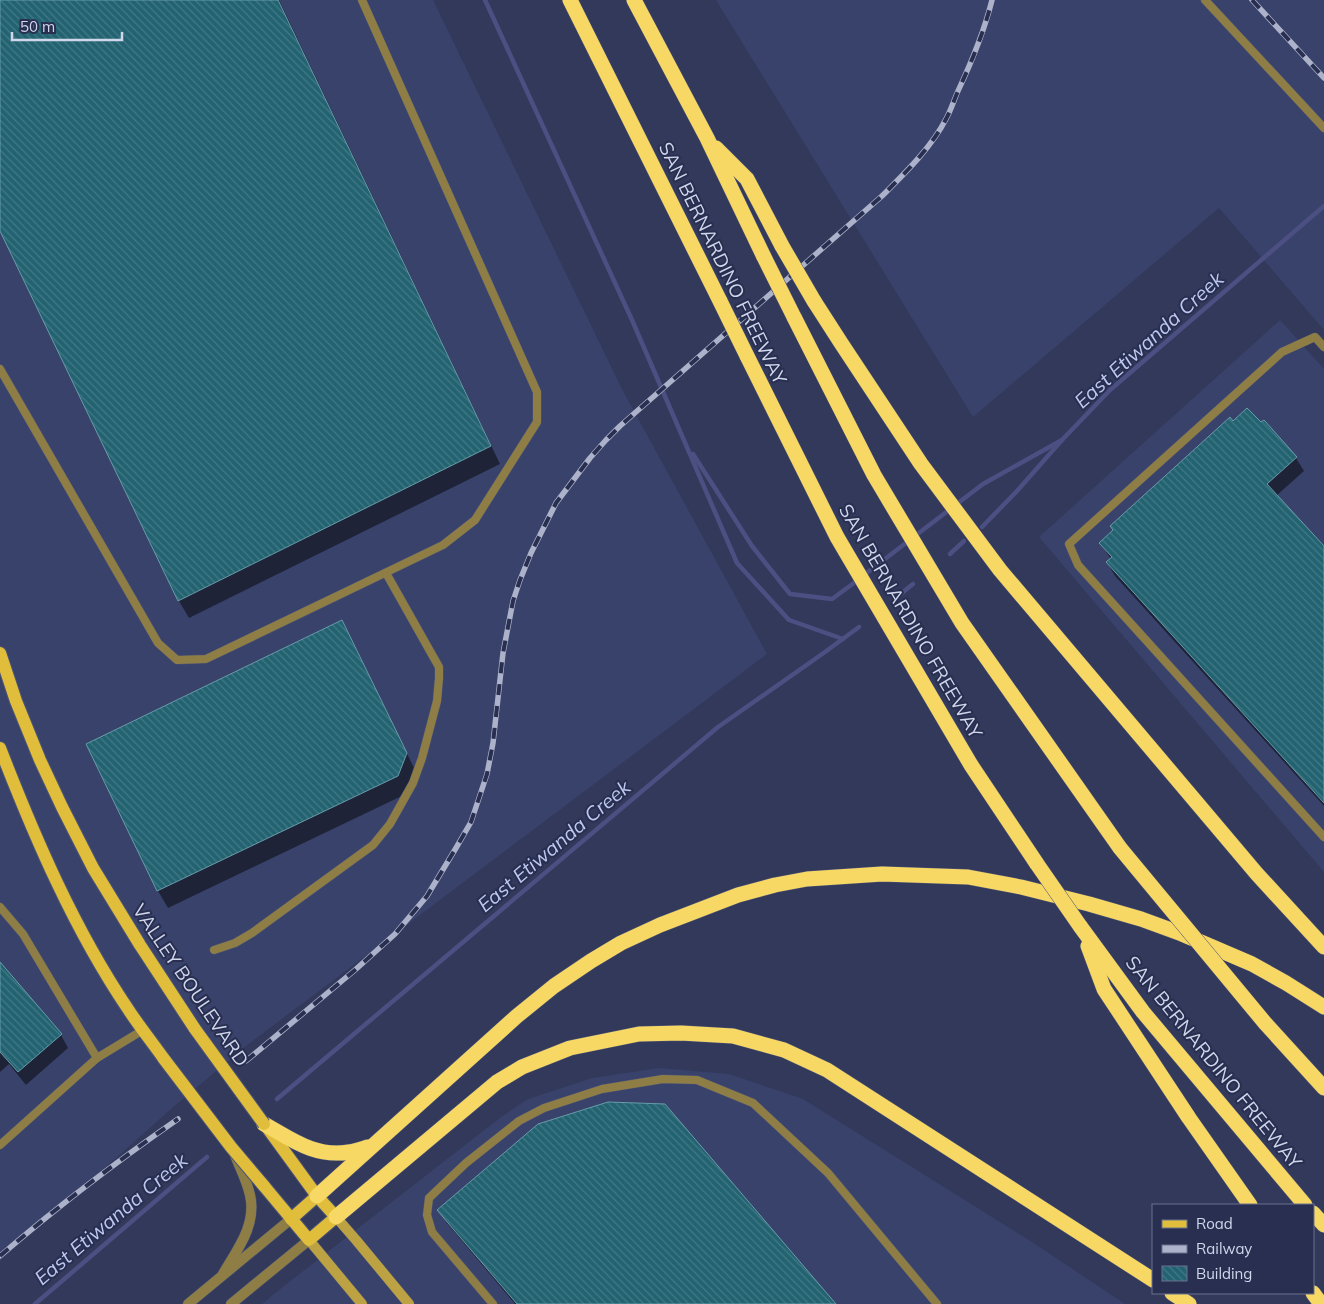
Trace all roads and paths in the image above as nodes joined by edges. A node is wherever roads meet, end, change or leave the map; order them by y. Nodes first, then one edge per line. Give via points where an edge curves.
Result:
1 (362, 0) edge
2 (570, 0) edge
3 (634, 0) edge
4 (1205, 0) edge
5 (1324, 128) edge
6 (706, 138) junction
7 (1324, 347) edge
8 (0, 369) edge
9 (386, 573) junction
10 (0, 653) edge
11 (0, 748) edge
12 (1324, 837) edge
13 (0, 907) edge
14 (1080, 926) junction
15 (1324, 947) edge
16 (214, 950) dead end
17 (1324, 1007) edge
18 (143, 1030) junction
19 (97, 1058) junction
20 (1324, 1088) edge
21 (264, 1124) junction
22 (0, 1145) edge
23 (372, 1146) junction
24 (231, 1147) junction
25 (317, 1196) junction
26 (1249, 1204) edge
27 (1305, 1204) edge
28 (1314, 1214) edge
29 (336, 1217) junction
30 (291, 1219) junction
31 (1324, 1225) edge
32 (309, 1240) junction
33 (223, 1274) junction
34 (1152, 1279) edge
35 (1174, 1294) edge
36 (188, 1304) edge
37 (231, 1304) edge
38 (362, 1304) edge
39 (409, 1304) edge
40 (493, 1304) edge
41 (937, 1304) edge
42 (1189, 1304) edge

1 - 9 lane via 537,392 537,422 475,520 443,545
2 - 14 highway, SAN BERNARDINO FREEWAY, bridge via 837,537 971,765
3 - 6 highway, SAN BERNARDINO FREEWAY
4 - 5 lane
6 - 15 highway, bridge via 746,179 841,343 921,464 1000,570 1257,874
6 - 20 highway, SAN BERNARDINO FREEWAY, bridge via 874,475 962,623 1120,848 1265,1023
7 - 12 lane via 1315,337 1282,352 1069,544 1078,565
8 - 9 lane via 158,643 177,660 206,659
9 - 16 lane via 439,667 437,701 413,782 390,824 373,845 252,933
10 - 21 main road, VALLEY BOULEVARD, bridge via 40,760 93,868 195,1030
11 - 18 main road via 55,878 103,968
13 - 19 lane via 23,934
14 - 26 highway via 1104,989
14 - 27 highway, SAN BERNARDINO FREEWAY via 1143,1012
17 - 23 highway via 1252,964 1141,919 1079,901 968,878 882,874 807,879 738,895 708,906 636,935 591,961 532,1003
18 - 19 lane
18 - 24 main road, bridge
19 - 22 lane
21 - 23 highway via 308,1149 322,1153 348,1152
21 - 25 main road, VALLEY BOULEVARD
23 - 25 highway
24 - 30 main road, bridge
24 - 33 street, bridge via 248,1186 252,1213 248,1231
25 - 29 main road, VALLEY BOULEVARD
25 - 30 main road
28 - 31 highway
29 - 32 main road
29 - 34 highway via 497,1082 522,1067 570,1048 639,1034 733,1036 784,1050 828,1070
29 - 39 main road, VALLEY BOULEVARD
30 - 32 main road
30 - 33 street
32 - 37 street
32 - 38 main road
33 - 36 street
35 - 42 highway
40 - 41 lane via 432,1232 427,1215 429,1198 466,1163 519,1121 544,1108 602,1089 664,1079 697,1080 753,1103 828,1173

